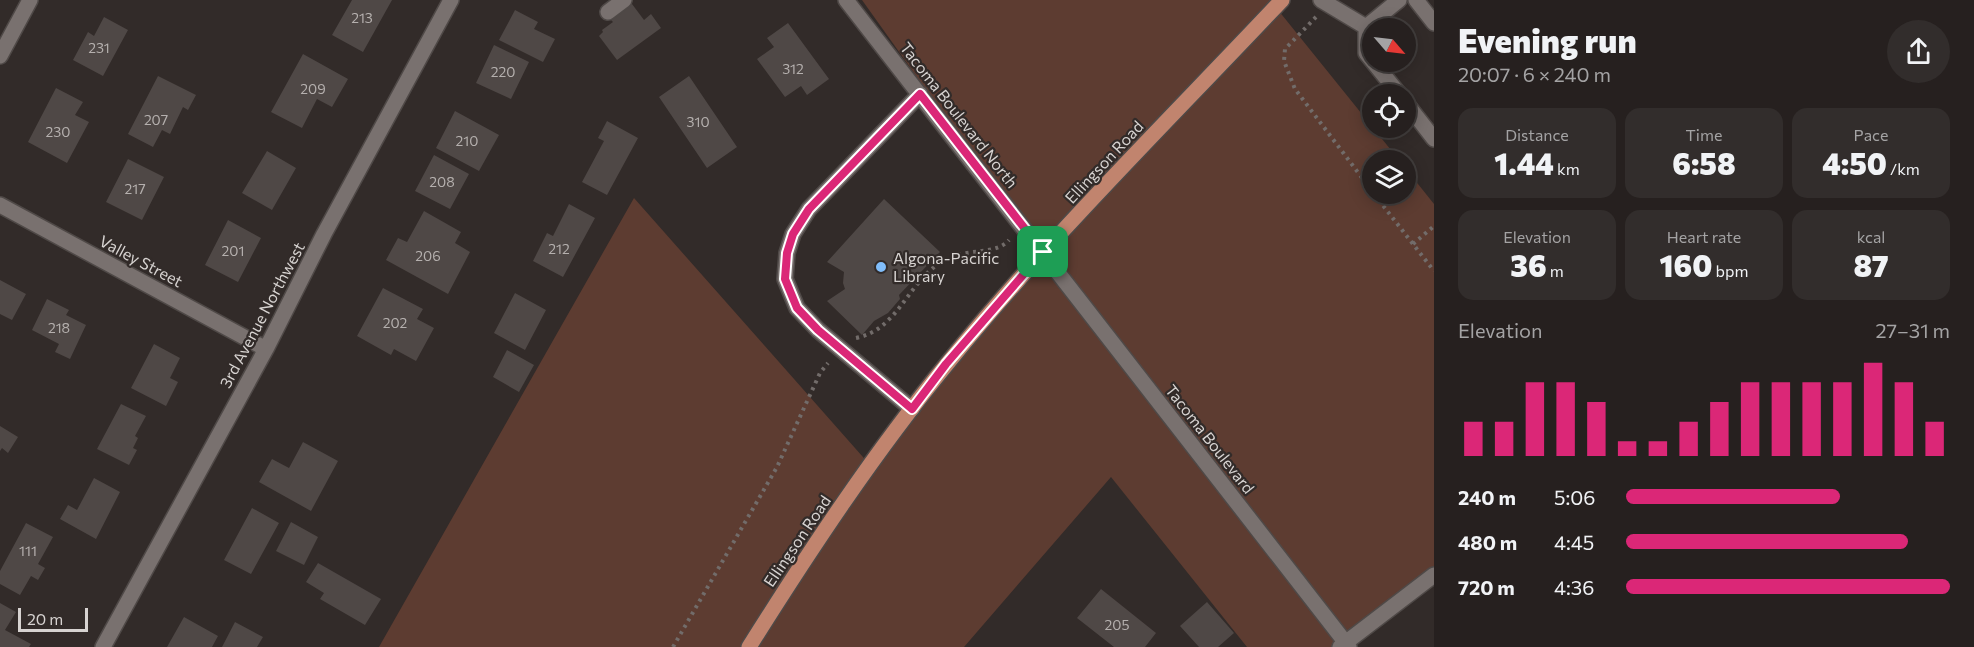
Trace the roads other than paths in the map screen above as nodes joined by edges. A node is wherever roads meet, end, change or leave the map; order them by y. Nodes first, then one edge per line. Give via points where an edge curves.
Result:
1 (30, 0) edge
2 (451, 0) edge
3 (624, 0) edge
4 (846, 0) edge
5 (1282, 0) edge
6 (1399, 0) edge
7 (1416, 0) edge
8 (1324, 3) edge
9 (608, 12) dead end
10 (1377, 18) edge
11 (1434, 23) edge
12 (1362, 25) edge
13 (0, 56) edge
14 (1381, 72) edge
15 (1391, 84) edge
16 (920, 94) junction
17 (1416, 116) edge
18 (1434, 139) edge
19 (0, 205) edge
20 (1043, 252) junction
21 (266, 349) junction
22 (912, 409) junction
23 (1434, 575) edge
24 (1345, 646) edge
25 (103, 647) edge
26 (749, 647) edge

1 - 13 street
2 - 21 street, 3rd Avenue Northwest
3 - 9 street
4 - 16 street, Tacoma Boulevard North
5 - 20 main road, Ellingson Road
6 - 10 street
7 - 11 street
8 - 12 street
14 - 15 street
16 - 20 street, Tacoma Boulevard North
16 - 22 street via 809,209 793,234 785,279 797,308
17 - 18 street
19 - 21 street, Valley Street
20 - 22 main road, Ellingson Road
20 - 24 street, Tacoma Boulevard
21 - 25 street, 3rd Avenue Northwest
22 - 26 main road, Ellingson Road via 796,573
23 - 24 street

